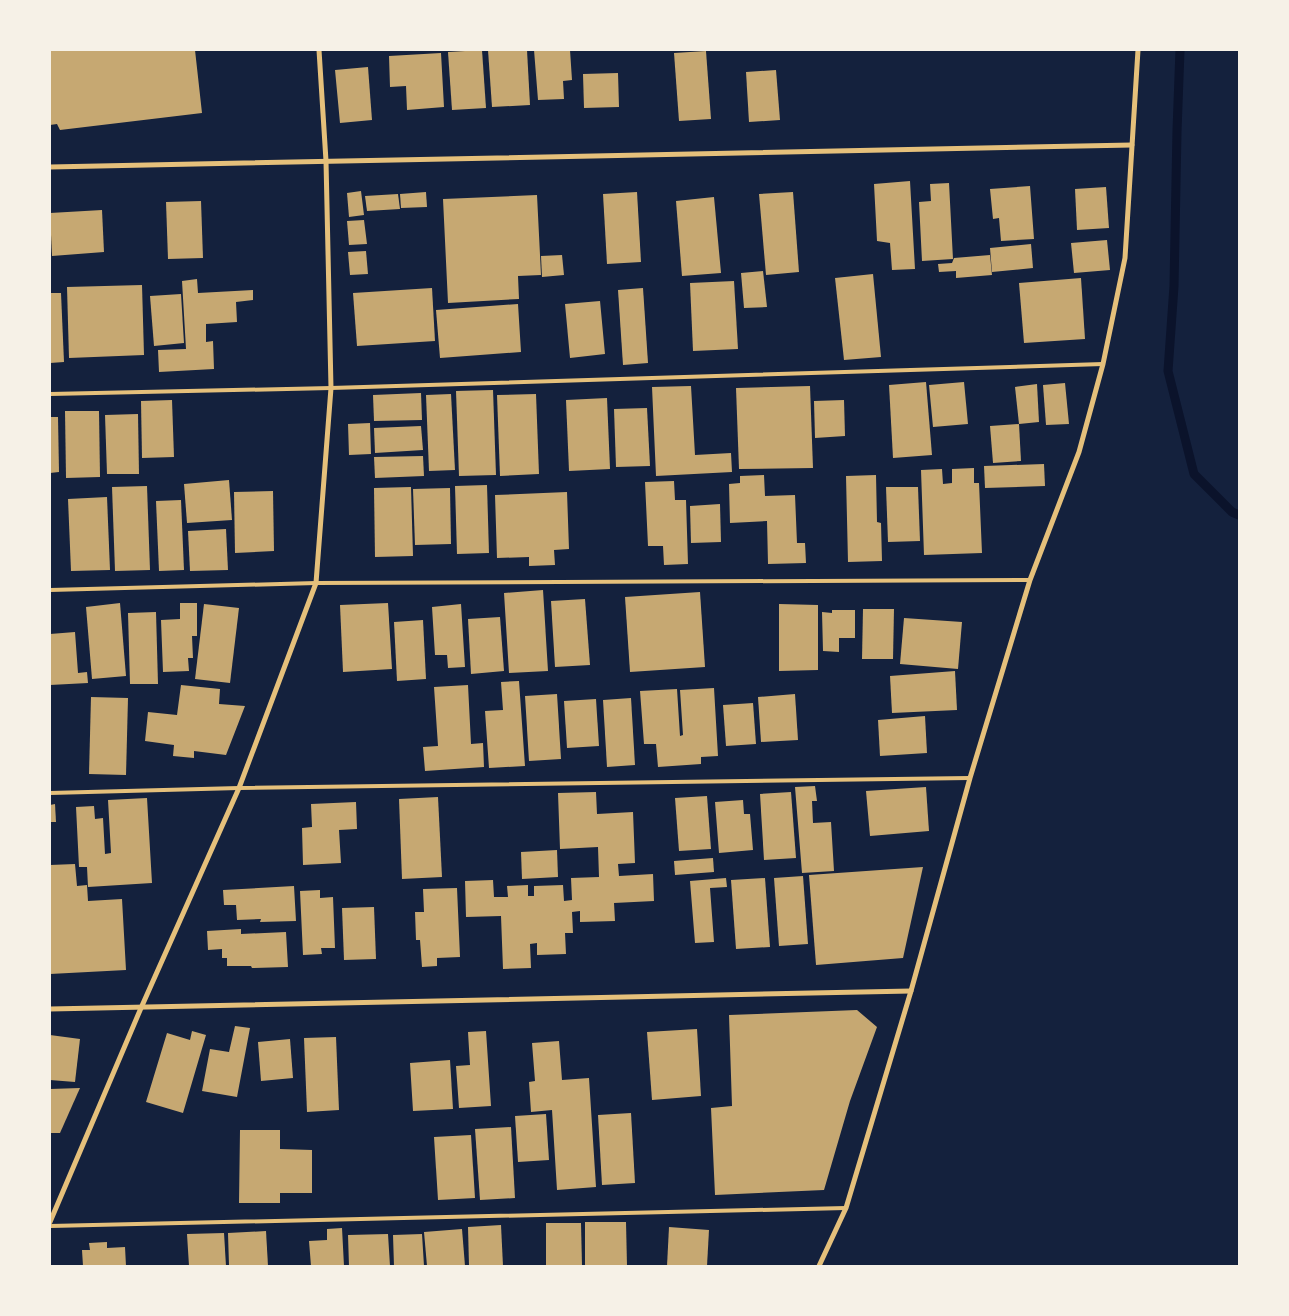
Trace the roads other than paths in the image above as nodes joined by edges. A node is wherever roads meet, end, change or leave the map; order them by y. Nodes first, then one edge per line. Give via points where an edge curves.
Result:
1 (319, 50) edge
2 (1138, 50) edge
3 (1132, 145) junction
4 (326, 161) junction
5 (50, 167) edge
6 (1103, 364) junction
7 (331, 388) junction
8 (50, 394) edge
9 (1030, 580) junction
10 (316, 583) junction
11 (50, 590) edge
12 (970, 778) junction
13 (239, 788) junction
14 (50, 793) edge
15 (911, 991) junction
16 (141, 1008) junction
17 (50, 1009) edge
18 (846, 1208) junction
19 (50, 1222) edge
20 (50, 1226) edge
21 (819, 1266) edge

1 - 4 street
2 - 3 street
3 - 4 street
3 - 6 street via 1125,258
4 - 5 street
4 - 7 street
6 - 7 lane
6 - 9 street via 1079,452
7 - 8 lane
7 - 10 street
9 - 10 lane
9 - 12 street
10 - 11 lane
10 - 13 street
12 - 13 lane
12 - 15 street
13 - 14 lane
13 - 16 street
15 - 16 street
15 - 18 street
16 - 17 street
16 - 19 street
18 - 20 lane
18 - 21 street

